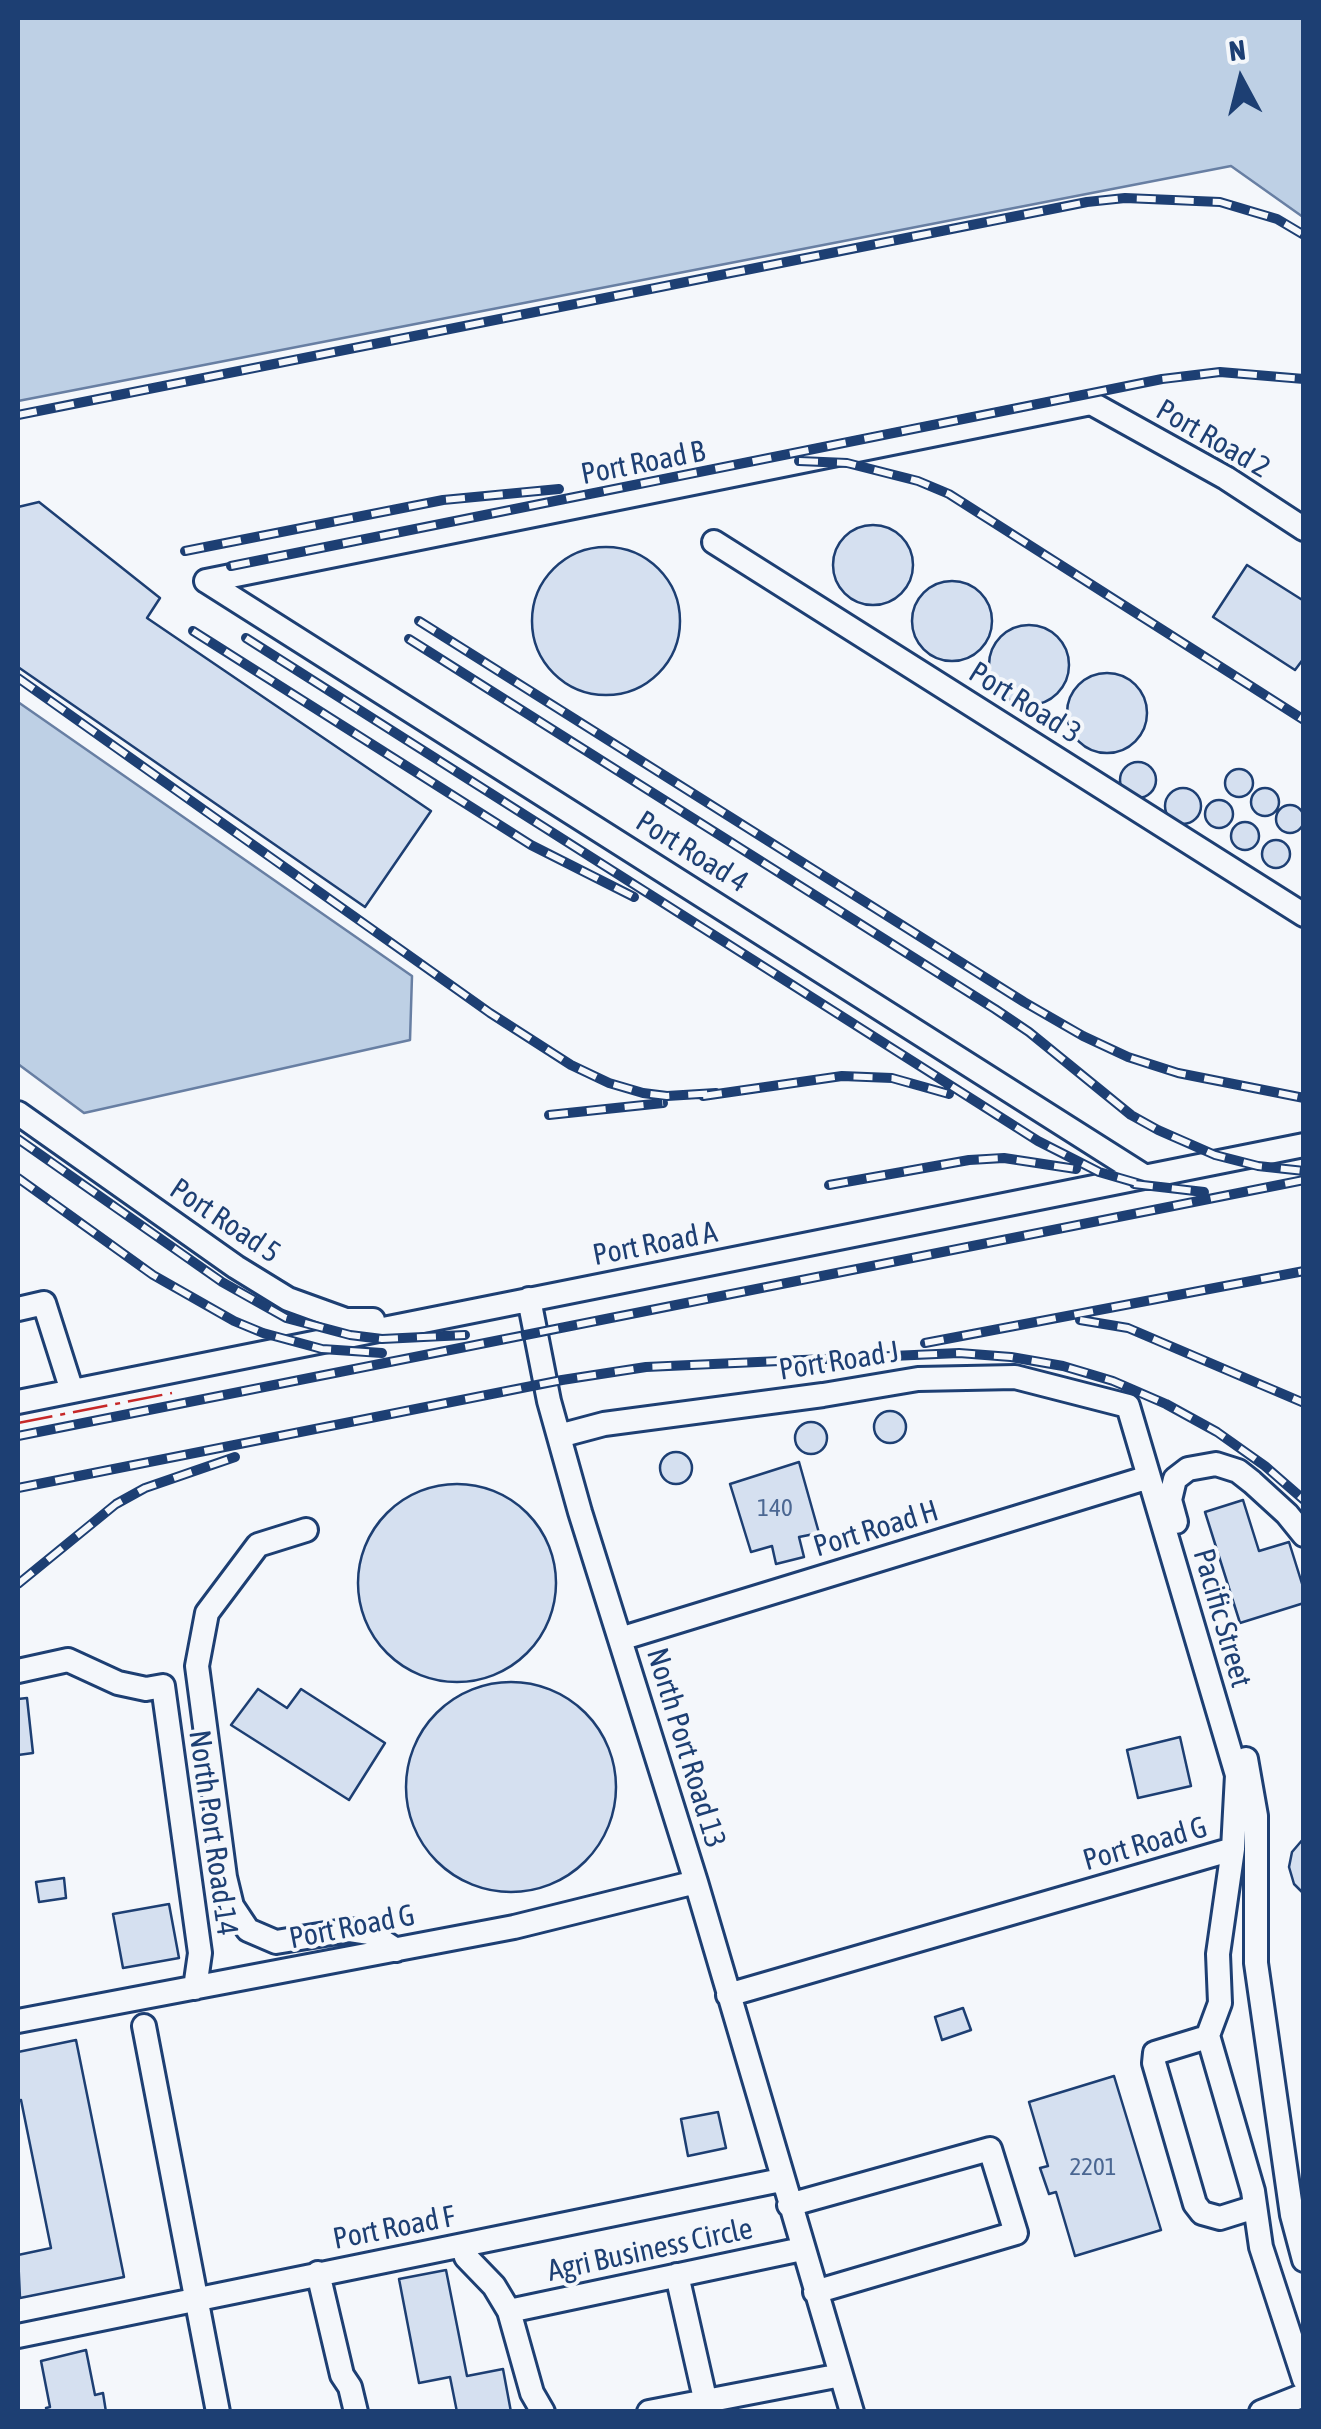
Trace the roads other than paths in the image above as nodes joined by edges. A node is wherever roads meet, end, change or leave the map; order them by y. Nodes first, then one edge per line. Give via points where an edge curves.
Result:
1 (1092, 402) joint
2 (1304, 529) edge
3 (714, 542) dead end
4 (206, 580) joint
5 (1304, 916) edge
6 (18, 1113) edge
7 (1304, 1145) edge
8 (1144, 1176) junction
9 (529, 1300) junction
10 (18, 1309) edge
11 (422, 1321) junction
12 (72, 1391) junction
13 (18, 1402) edge
14 (1128, 1406) joint
15 (559, 1436) junction
16 (1149, 1477) junction
17 (306, 1530) dead end
18 (1304, 1535) edge
19 (620, 1639) junction
20 (18, 1671) edge
21 (1233, 1850) junction
22 (696, 1882) junction
23 (396, 1950) junction
24 (196, 1988) junction
25 (728, 1995) junction
26 (18, 2021) edge
27 (144, 2026) dead end
28 (1207, 2038) junction
29 (781, 2180) junction
30 (789, 2205) junction
31 (1255, 2207) junction
32 (1298, 2215) edge
33 (462, 2246) junction
34 (802, 2248) junction
35 (1304, 2260) edge
36 (318, 2274) junction
37 (678, 2275) junction
38 (816, 2292) junction
39 (195, 2297) junction
40 (510, 2311) junction
41 (18, 2336) edge
42 (841, 2375) junction
43 (1304, 2380) edge
44 (1304, 2396) edge
45 (707, 2406) edge
46 (218, 2412) edge
47 (356, 2412) edge
48 (543, 2412) edge
49 (649, 2412) edge
50 (852, 2412) edge
51 (1261, 2412) edge

1 - 2 street, Port Road 2
1 - 4 street, Port Road B
3 - 5 street, Port Road 3
4 - 8 street, Port Road 4
6 - 11 street, Port Road 5 via 288,1298 346,1320
7 - 8 street, Port Road A
8 - 9 street, Port Road A
9 - 11 street, Port Road A
9 - 15 street, North Port Road 13
10 - 12 street via 44,1304
11 - 12 street, Port Road A
12 - 13 street, Port Road A
14 - 15 street, Port Road J via 1015,1377 918,1379
14 - 16 street, Pacific Street
15 - 19 street, North Port Road 13
16 - 19 street, Port Road H
16 - 21 street, Pacific Street via 1237,1776
17 - 23 street via 258,1546 206,1613 196,1666 225,1878 248,1930 276,1942 350,1930 370,1933
18 - 32 street via 1238,1471 1205,1464 1188,1469 1171,1487 1250,1772 1256,1963
19 - 22 street, North Port Road 13
20 - 24 street, North Port Road 14 via 68,1660 118,1683 163,1686 200,1953
21 - 25 street, Port Road G
21 - 28 street, Pacific Street via 1218,1954 1220,2004
22 - 23 street, Port Road G
22 - 25 street, North Port Road 13
23 - 24 street, Port Road G
24 - 26 street, Port Road G
25 - 29 street, North Port Road 13
27 - 39 street
28 - 31 street
28 - 31 street via 1155,2052 1154,2063 1194,2204 1220,2218
29 - 30 street, Agri Business Circle
29 - 33 street, Port Road F
30 - 34 street, Agri Business Circle
30 - 38 street via 990,2149 1006,2200 1016,2233
31 - 43 street via 1261,2247
32 - 35 street
33 - 36 street, Port Road F
33 - 40 street
34 - 37 street, Agri Business Circle
34 - 38 street, Agri Business Circle
36 - 39 street, Port Road F
36 - 47 street
37 - 40 street, Agri Business Circle
37 - 45 street
38 - 42 street, Agri Business Circle
39 - 41 street, Port Road F
39 - 46 street
40 - 48 street
42 - 45 street
42 - 50 street, Agri Business Circle
44 - 51 street
45 - 49 street

